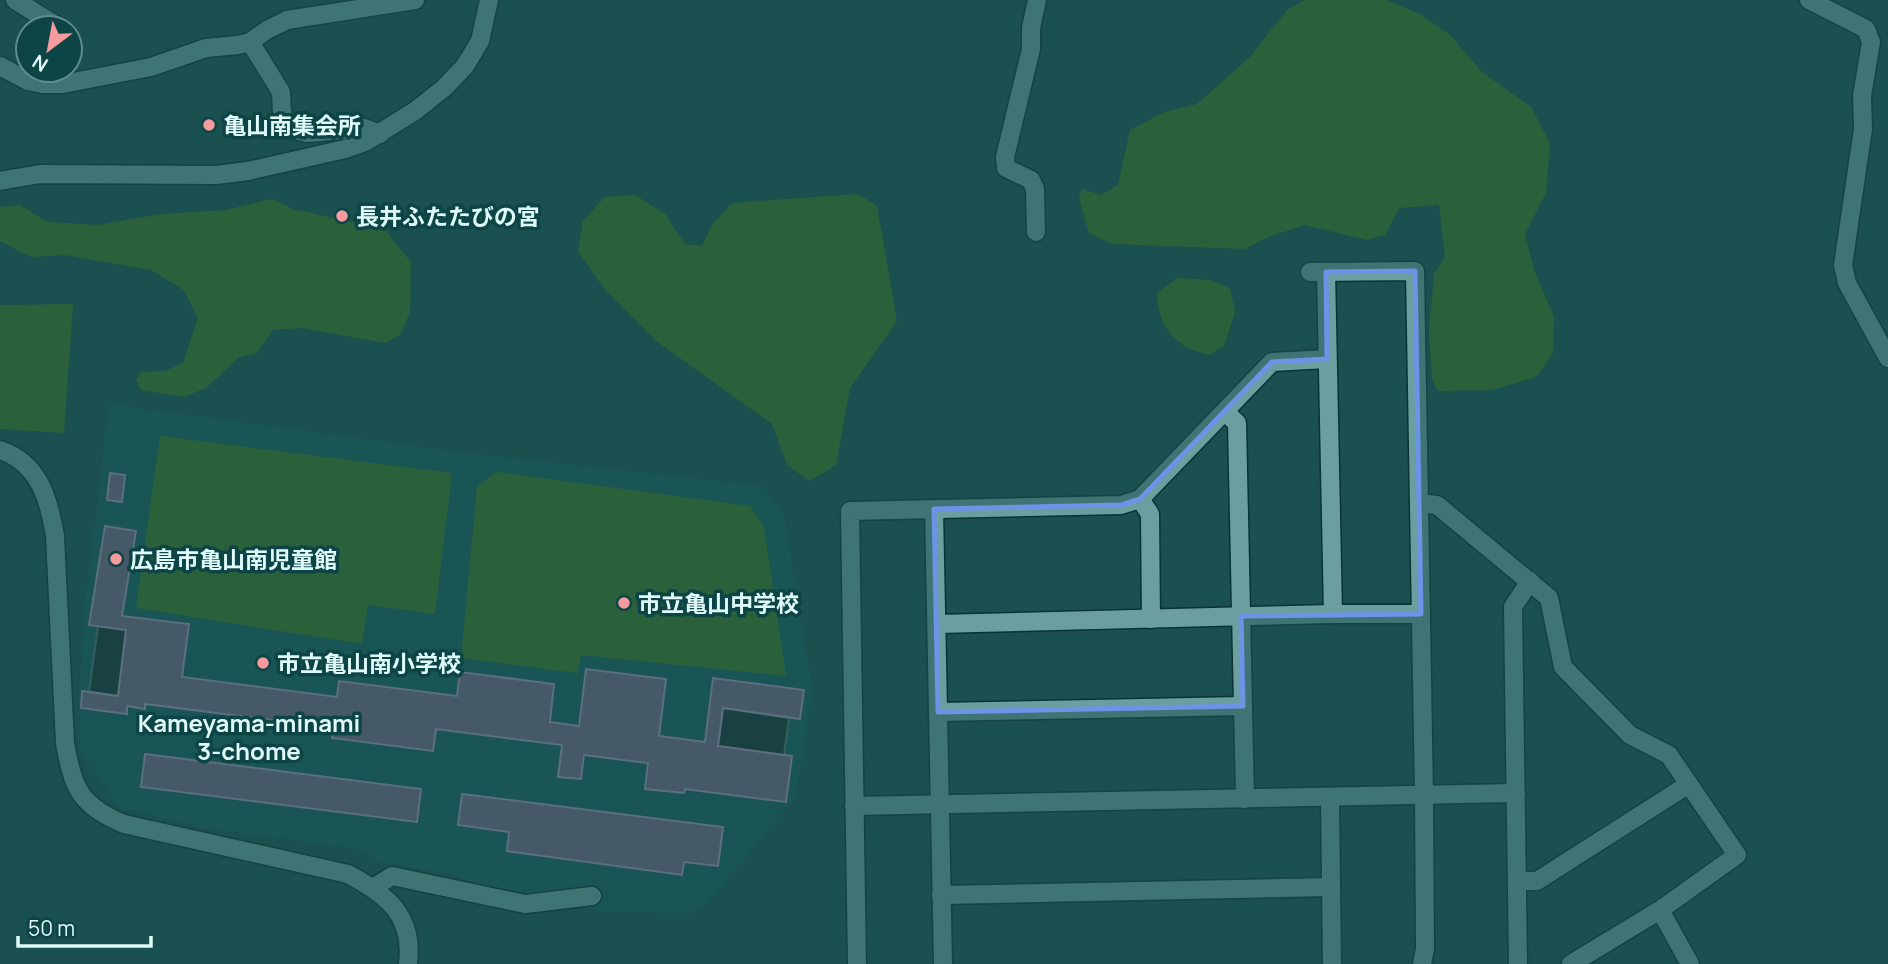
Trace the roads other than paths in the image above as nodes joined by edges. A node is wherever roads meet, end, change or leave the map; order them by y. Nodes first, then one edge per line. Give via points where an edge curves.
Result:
1 (15, 0) edge
2 (415, 0) edge
3 (489, 0) edge
4 (1037, 0) edge
5 (1809, 0) edge
6 (38, 14) edge
7 (250, 42) junction
8 (0, 66) edge
9 (380, 134) junction
10 (0, 181) edge
11 (1036, 232) dead end
12 (1886, 347) edge
13 (1327, 359) junction
14 (1225, 412) junction
15 (0, 450) edge
16 (1140, 499) junction
17 (1419, 503) junction
18 (934, 509) junction
19 (1530, 581) junction
20 (1333, 614) junction
21 (1421, 614) junction
22 (1241, 616) junction
23 (1151, 619) junction
24 (937, 624) junction
25 (1243, 706) junction
26 (938, 712) junction
27 (1689, 784) junction
28 (1516, 793) junction
29 (1424, 795) junction
30 (1330, 797) junction
31 (1245, 799) junction
32 (939, 804) junction
33 (854, 806) junction
34 (1517, 881) junction
35 (1331, 887) junction
36 (373, 888) junction
37 (941, 895) junction
38 (592, 896) dead end
39 (1660, 910) junction
40 (408, 964) edge
41 (857, 964) edge
42 (943, 964) edge
43 (1332, 964) edge
44 (1422, 964) edge
45 (1518, 964) edge
46 (1571, 964) edge
47 (1690, 964) edge

1 - 6 street
2 - 7 street via 287,20
3 - 9 street via 480,41 465,66 444,88
4 - 11 street via 1031,49 1005,157 1006,168 1031,180 1035,189
5 - 12 street via 1866,29 1871,42 1843,265 1847,283
7 - 8 street via 206,48 150,67 63,84 28,81
7 - 9 street via 281,92 285,123 294,130 364,128
9 - 10 street via 345,149 248,171 40,174
13 - 14 street via 1272,362
13 - 17 street via 1318,272 1415,271
13 - 20 street
14 - 16 street
14 - 22 street via 1237,423
15 - 36 street via 28,466 50,506 65,743 69,769 88,804 124,824 307,863 348,874
16 - 18 street via 1121,505
16 - 23 street via 1150,514
17 - 19 street via 1437,505
17 - 21 street
18 - 24 street
18 - 33 street via 850,511
19 - 27 street via 1549,598 1563,667 1630,735 1669,754
19 - 28 street via 1513,607
20 - 21 street
20 - 22 street
21 - 29 street
22 - 23 street
22 - 25 street
23 - 24 street
24 - 26 street
25 - 26 street
25 - 31 street
26 - 32 street
27 - 34 street via 1537,881
27 - 39 street via 1737,855
28 - 29 street
28 - 34 street
29 - 30 street
29 - 44 street
30 - 31 street
30 - 35 street
31 - 32 street
32 - 33 street
32 - 37 street
33 - 41 street
34 - 45 street
35 - 37 street
35 - 43 street
36 - 38 street via 392,876 525,904
36 - 40 street via 396,906 404,924
37 - 42 street
39 - 46 street
39 - 47 street

